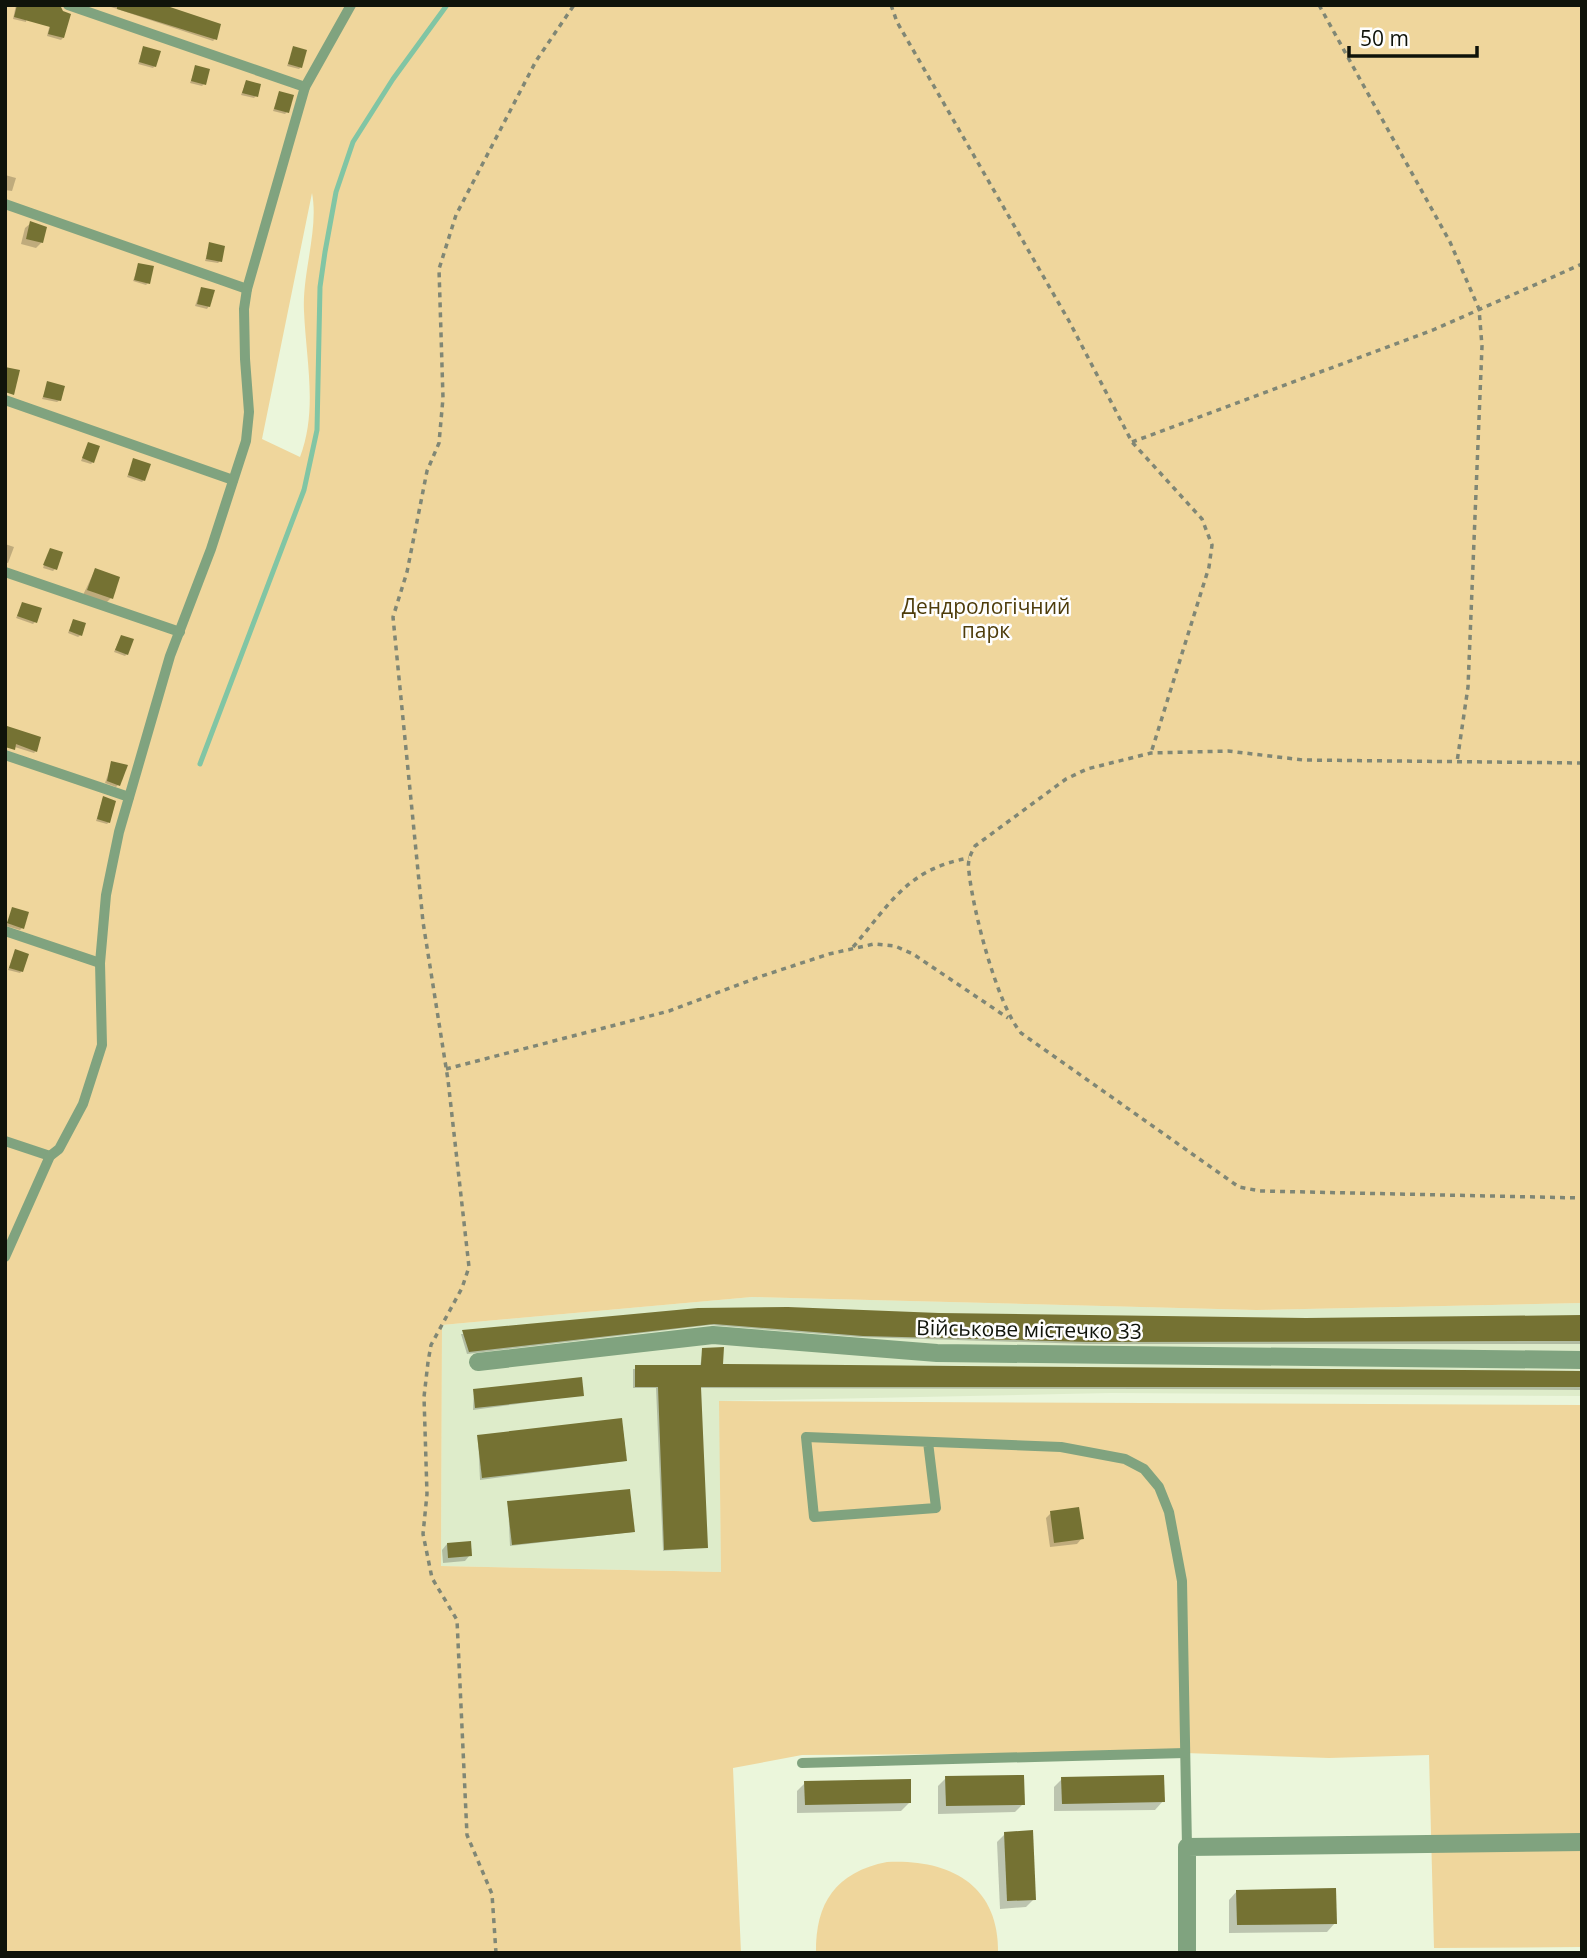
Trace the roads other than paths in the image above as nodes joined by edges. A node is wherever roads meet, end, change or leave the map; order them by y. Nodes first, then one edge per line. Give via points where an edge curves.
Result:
1 (68, 5) edge
2 (351, 5) edge
3 (305, 87) junction
4 (5, 204) edge
5 (247, 289) junction
6 (5, 400) edge
7 (233, 480) junction
8 (5, 572) edge
9 (180, 632) junction
10 (5, 755) edge
11 (129, 797) junction
12 (5, 931) edge
13 (100, 963) junction
14 (5, 1141) edge
15 (50, 1156) junction
16 (5, 1257) edge
17 (1582, 1360) edge
18 (478, 1362) dead end
19 (928, 1442) junction
20 (1185, 1753) junction
21 (802, 1763) dead end
22 (1582, 1842) edge
23 (1187, 1847) junction
24 (1187, 1953) edge

1 - 3 lane
2 - 3 lane
3 - 5 lane
4 - 5 lane
5 - 7 lane via 244,346 249,412 246,441
6 - 7 lane
7 - 9 lane
8 - 9 lane
9 - 11 lane
10 - 11 lane
11 - 13 lane via 106,895
12 - 13 lane
13 - 15 lane via 102,1045 83,1104 59,1149
14 - 15 lane
15 - 16 lane
17 - 18 street, Військове містечко 33 via 937,1353 713,1335
19 - 19 lane via 806,1437 814,1517 936,1508
19 - 20 lane via 1061,1447 1125,1459 1144,1469 1159,1488 1174,1528 1182,1581
20 - 21 lane
20 - 23 lane
22 - 23 street
23 - 24 street

